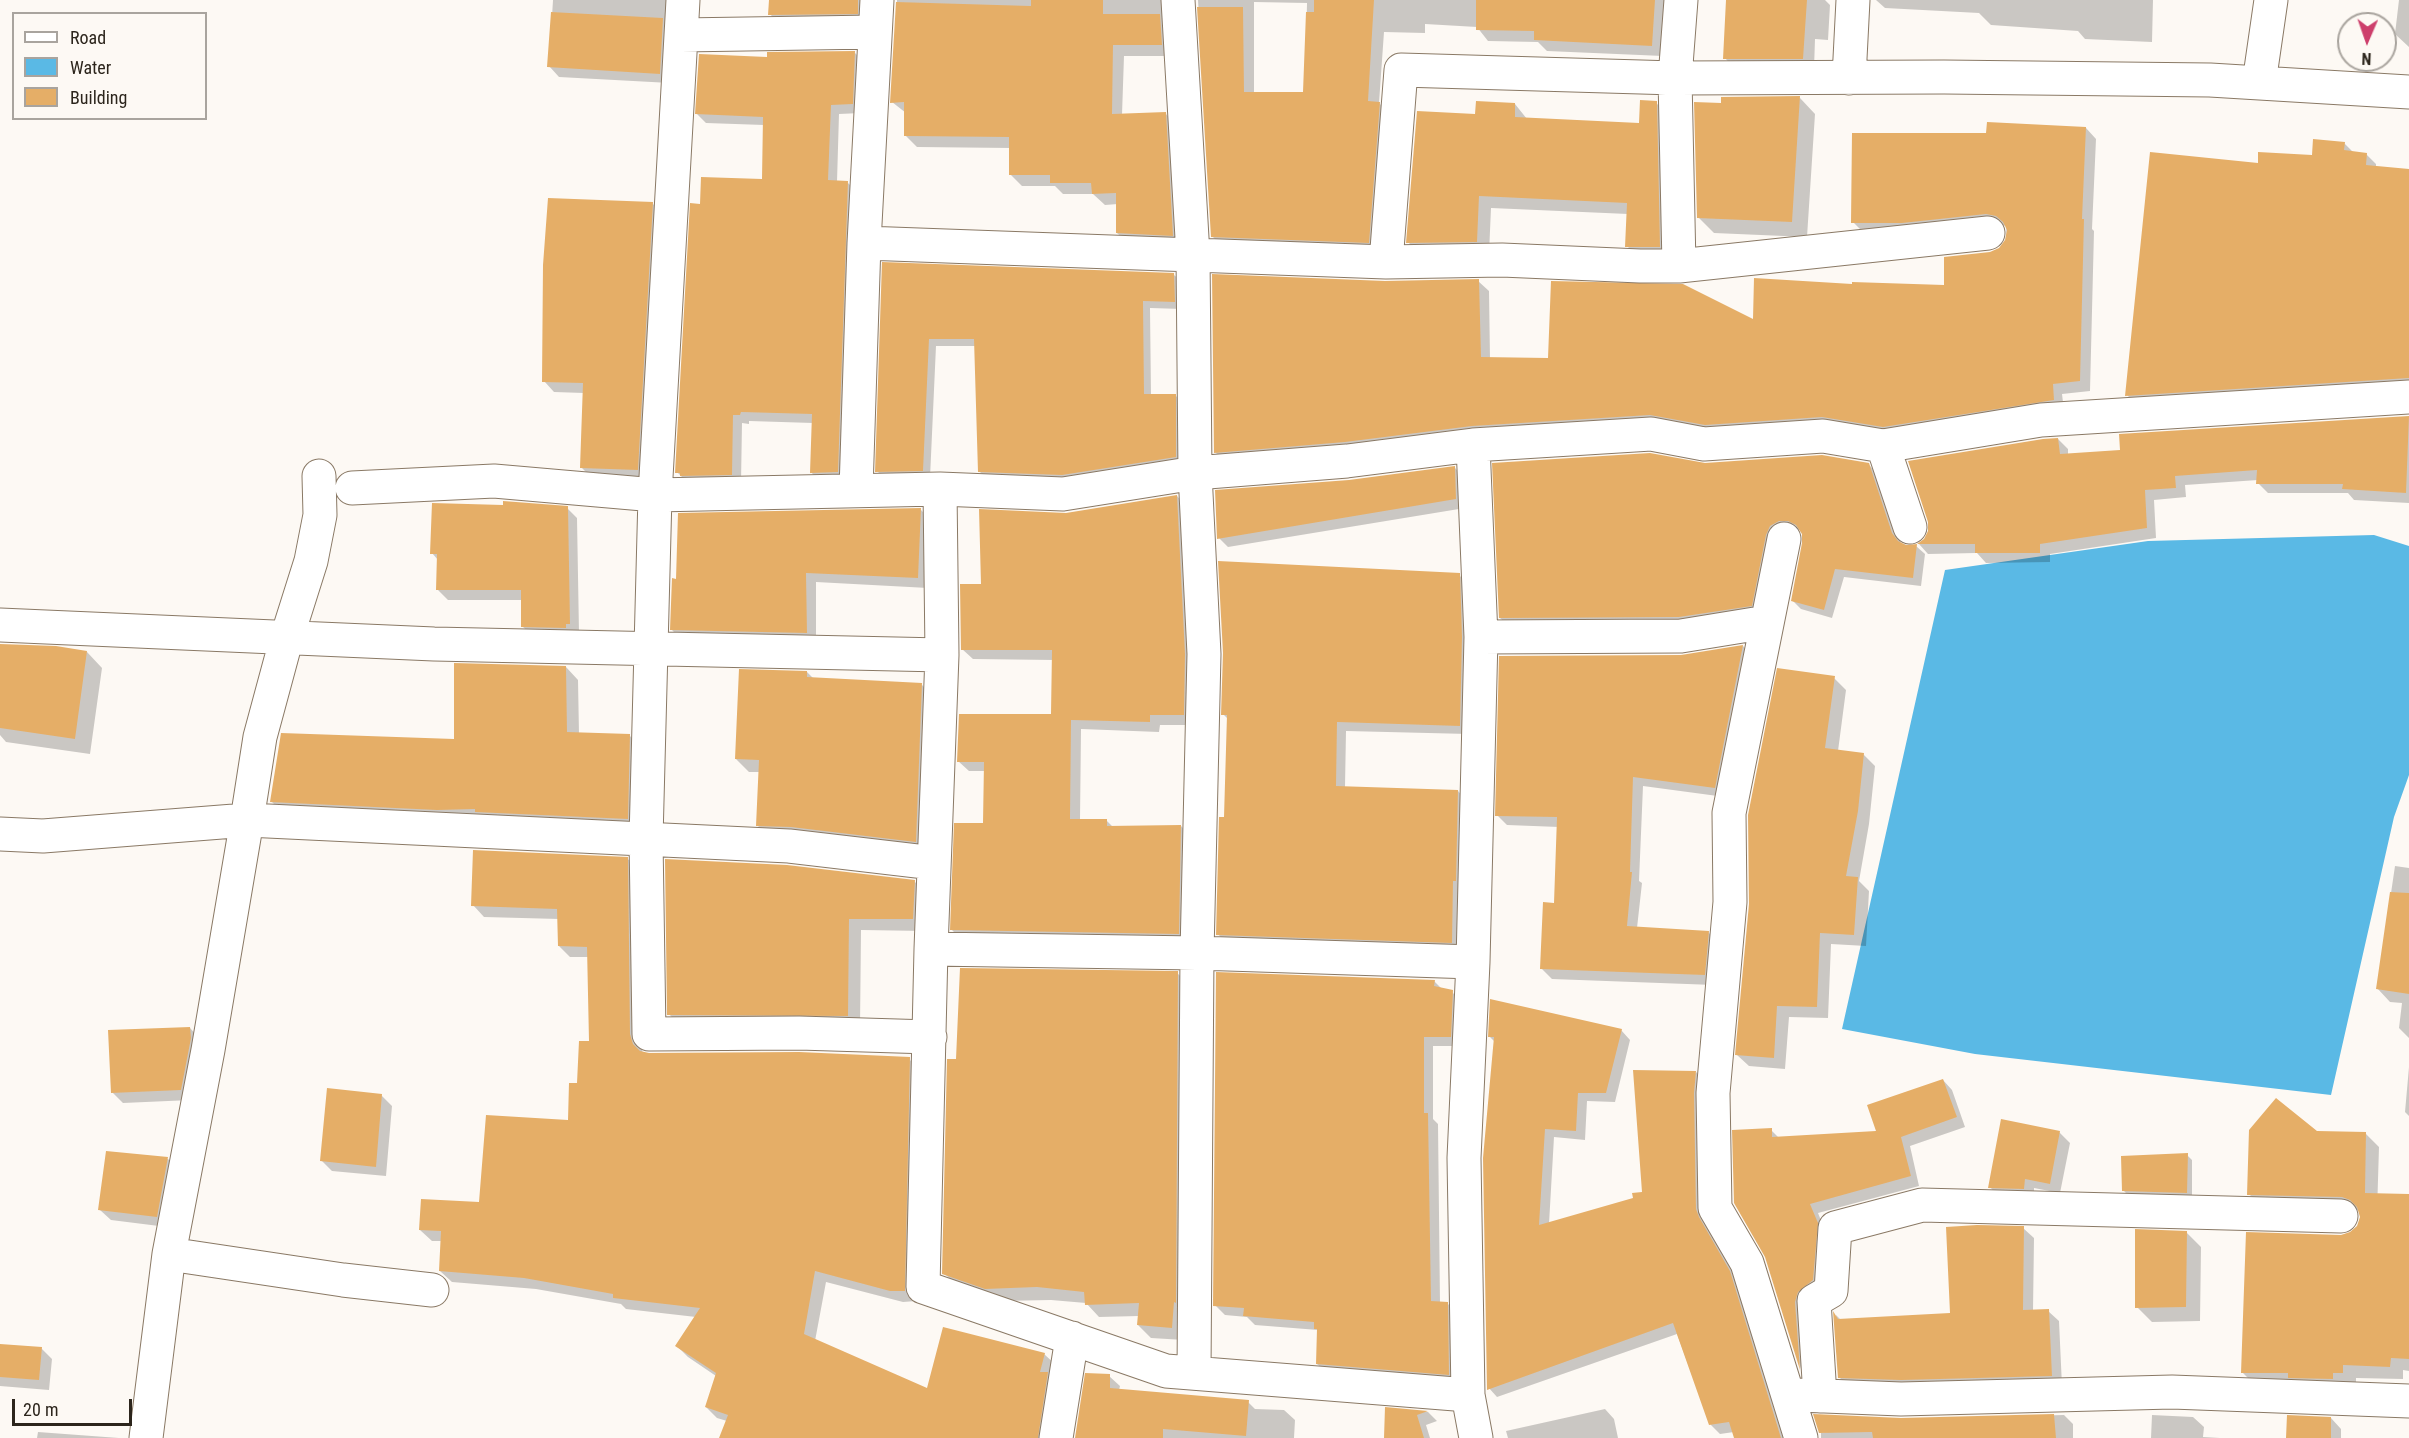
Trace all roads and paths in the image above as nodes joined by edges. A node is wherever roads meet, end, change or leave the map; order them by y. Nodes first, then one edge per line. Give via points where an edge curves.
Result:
1 (683, 0) edge
2 (877, 0) edge
3 (1178, 0) edge
4 (1681, 0) edge
5 (1853, 0) edge
6 (2271, 0) edge
7 (875, 32) junction
8 (681, 35) junction
9 (1675, 78) junction
10 (1849, 78) junction
11 (2259, 83) junction
12 (2409, 92) edge
13 (1988, 233) dead end
14 (864, 243) junction
15 (1193, 255) junction
16 (1386, 262) junction
17 (1678, 266) junction
18 (2409, 397) edge
19 (1473, 445) junction
20 (1883, 446) junction
21 (1195, 473) junction
22 (319, 476) dead end
23 (352, 488) dead end
24 (940, 489) junction
25 (856, 490) junction
26 (655, 495) junction
27 (1910, 527) dead end
28 (1784, 539) dead end
29 (1767, 622) junction
30 (0, 624) edge
31 (286, 637) junction
32 (1481, 637) junction
33 (651, 647) junction
34 (942, 655) junction
35 (247, 820) junction
36 (0, 834) edge
37 (646, 839) junction
38 (934, 863) junction
39 (931, 950) junction
40 (1197, 953) junction
41 (1473, 962) junction
42 (930, 1037) junction
43 (2341, 1216) dead end
44 (169, 1254) junction
45 (432, 1290) dead end
46 (1072, 1338) junction
47 (1194, 1373) junction
48 (1468, 1395) junction
49 (1788, 1395) junction
50 (1820, 1396) junction
51 (2409, 1401) edge
52 (146, 1438) edge
53 (1056, 1438) edge
54 (1476, 1438) edge
55 (1801, 1438) edge

1 - 8 street
2 - 7 street
3 - 15 street
4 - 9 street
5 - 10 street
6 - 11 street
7 - 8 street
7 - 14 street
8 - 26 street
9 - 10 street
9 - 16 street via 1401,70
9 - 17 street
10 - 11 street
11 - 12 street
13 - 17 street
14 - 15 street
14 - 25 street
15 - 16 street
15 - 21 street
16 - 17 street via 1502,260
18 - 20 street via 2041,420
19 - 20 street via 1651,434 1704,444 1822,436
19 - 21 street via 1347,462
19 - 32 street
20 - 27 street
21 - 24 street via 1063,494
21 - 40 street via 1204,654
22 - 31 street via 320,515 311,561
23 - 26 street via 494,481
24 - 25 street
24 - 34 street
25 - 26 street
26 - 33 street
28 - 29 street
29 - 32 street via 1681,636
29 - 49 street via 1729,813 1730,902 1713,1093 1715,1208 1747,1263
30 - 31 street
31 - 33 street
31 - 35 street via 260,737
32 - 41 street
33 - 34 street
33 - 37 street
34 - 38 street
35 - 36 street via 43,837
35 - 37 street
35 - 44 street
37 - 38 street via 789,846
37 - 42 street via 650,1034
38 - 39 street
39 - 40 street
39 - 42 street
40 - 41 street
40 - 47 street
41 - 48 street via 1464,1158
42 - 46 street via 923,1287
43 - 50 street via 1922,1205 1836,1228 1831,1292 1814,1301
44 - 45 street
44 - 52 street
46 - 47 street via 1166,1371
46 - 53 street
47 - 48 street
48 - 54 street
49 - 50 street
49 - 55 street
50 - 51 street via 1901,1399 2172,1392

